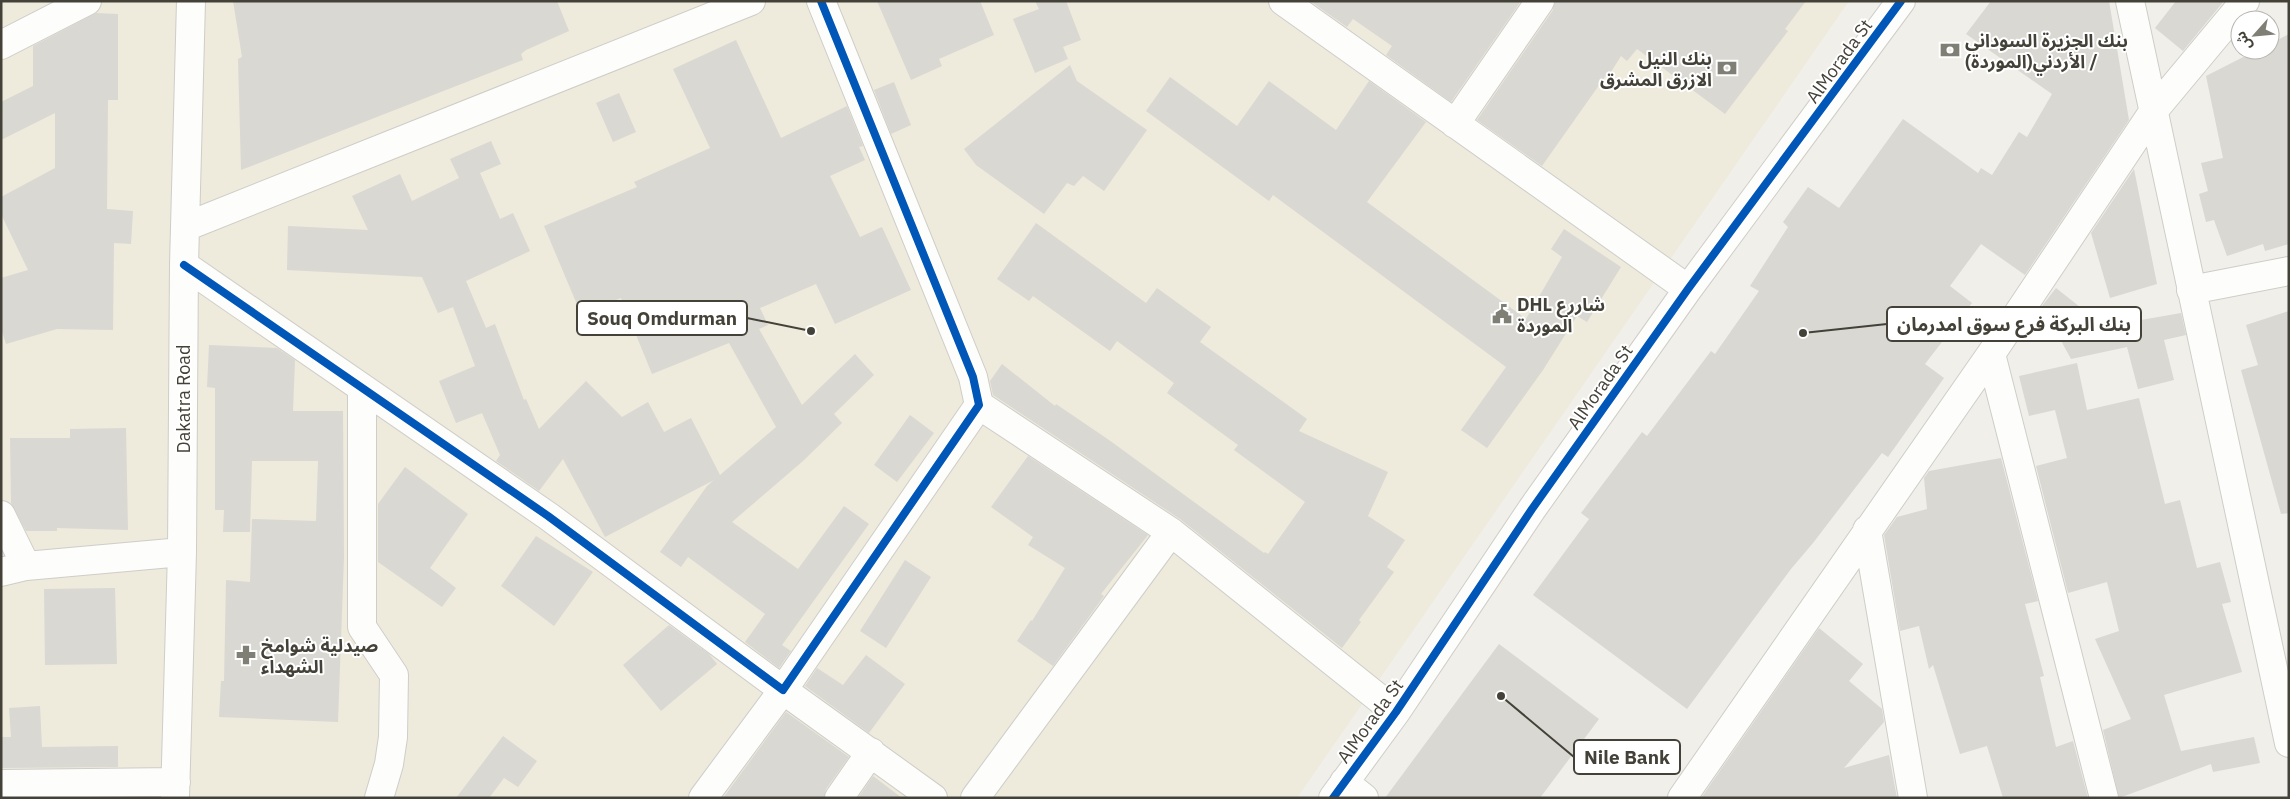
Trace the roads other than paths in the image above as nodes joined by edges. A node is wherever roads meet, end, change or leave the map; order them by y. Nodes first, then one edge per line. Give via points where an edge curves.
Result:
1 (87, 1) edge
2 (191, 1) edge
3 (751, 1) edge
4 (821, 1) edge
5 (1283, 1) edge
6 (1540, 1) edge
7 (1901, 1) edge
8 (2130, 1) edge
9 (2245, 1) edge
10 (1, 46) edge
11 (2155, 109) junction
12 (1455, 124) junction
13 (185, 227) junction
14 (184, 265) junction
15 (2289, 271) edge
16 (1688, 290) junction
17 (2191, 290) junction
18 (1991, 354) junction
19 (362, 388) junction
20 (979, 406) junction
21 (3, 523) edge
22 (1867, 530) junction
23 (1171, 532) junction
24 (182, 552) junction
25 (14, 569) edge
26 (783, 690) junction
27 (1396, 712) junction
28 (2289, 743) edge
29 (871, 752) junction
30 (1, 784) edge
31 (175, 790) edge
32 (1347, 793) edge
33 (379, 798) edge
34 (703, 798) edge
35 (839, 798) edge
36 (933, 798) edge
37 (975, 798) edge
38 (1682, 798) edge
39 (1913, 798) edge
40 (2104, 798) edge

1 - 10 street
2 - 13 street, Dakatra Road
3 - 13 street
4 - 20 street via 973,376
5 - 12 street
6 - 12 street
7 - 16 street, AlMorada St
8 - 11 street
9 - 11 street
11 - 17 street
11 - 18 street
12 - 16 street
13 - 14 street, Dakatra Road
14 - 19 street
14 - 24 street, Dakatra Road
15 - 17 street
16 - 27 street, AlMorada St via 1532,509
17 - 28 street
18 - 22 street
18 - 40 street
19 - 26 street via 548,516
19 - 33 street via 362,628 394,675 393,737
20 - 23 street
20 - 26 street
21 - 25 street
22 - 38 street
22 - 39 street
23 - 27 street
23 - 37 street
24 - 25 street
24 - 31 street, Dakatra Road
26 - 29 street
26 - 34 street
27 - 32 street, AlMorada St
29 - 35 street
29 - 36 street
30 - 31 street

